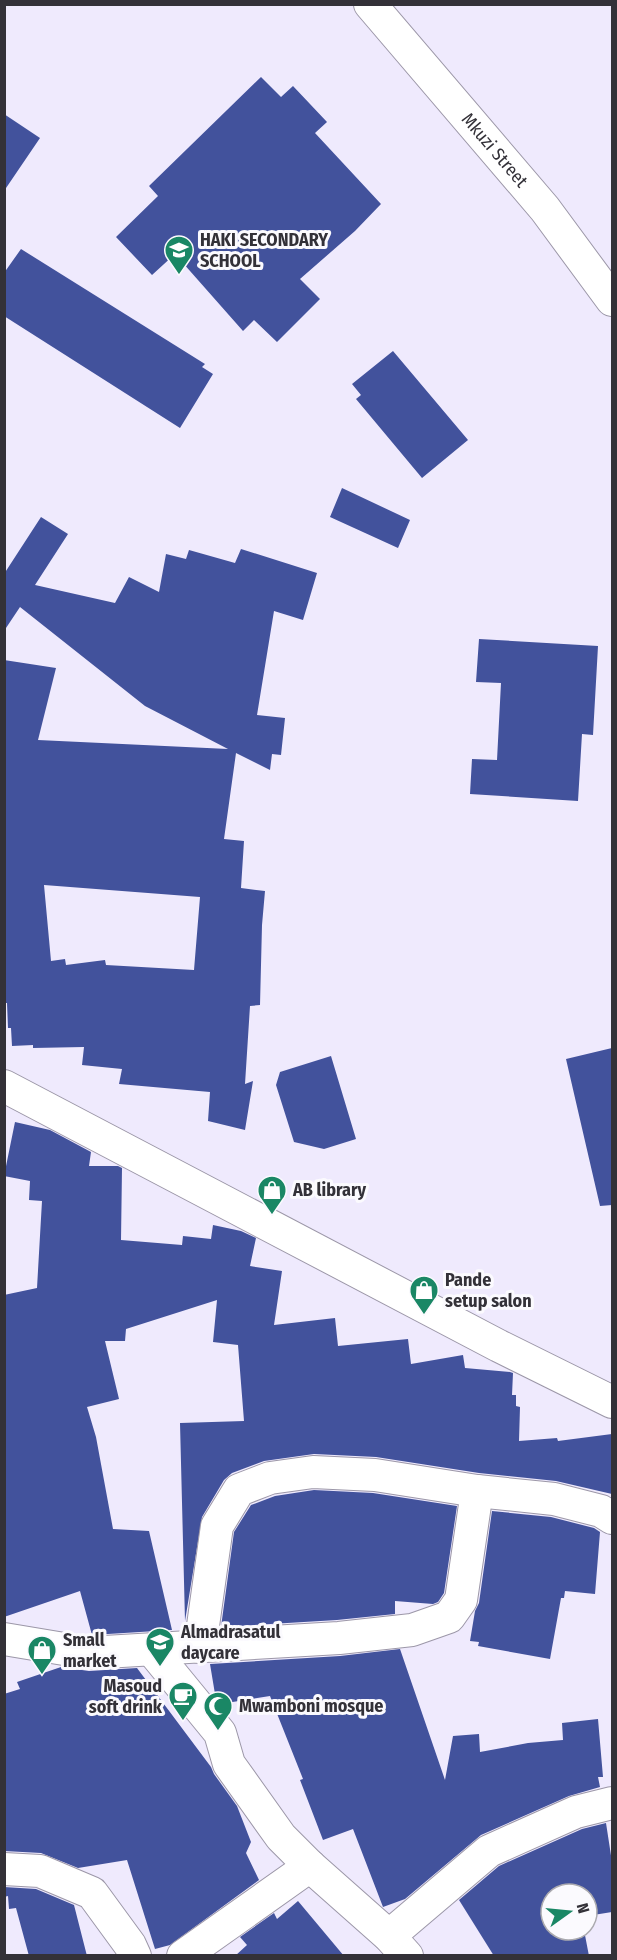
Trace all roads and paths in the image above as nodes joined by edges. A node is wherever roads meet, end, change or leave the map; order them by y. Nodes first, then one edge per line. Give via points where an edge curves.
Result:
1 (370, 4) edge
2 (612, 300) edge
3 (4, 1086) edge
4 (612, 1402) edge
5 (477, 1491) junction
6 (612, 1518) edge
7 (4, 1639) edge
8 (200, 1647) junction
9 (152, 1650) junction
10 (612, 1803) edge
11 (310, 1866) junction
12 (4, 1869) edge
13 (398, 1946) edge
14 (135, 1956) edge
15 (183, 1956) edge

1 - 2 street, Mkuzi Street via 545,209
3 - 4 street
5 - 6 street via 554,1499 601,1511
5 - 8 street via 461,1600 449,1617 412,1630
5 - 8 street via 375,1475 313,1472 270,1478 239,1490 217,1526
7 - 9 street via 88,1653
8 - 9 street
9 - 11 street via 220,1733 229,1764 281,1837
10 - 13 street via 576,1812 489,1851
11 - 13 street
11 - 15 street
12 - 14 street via 40,1871 92,1893

